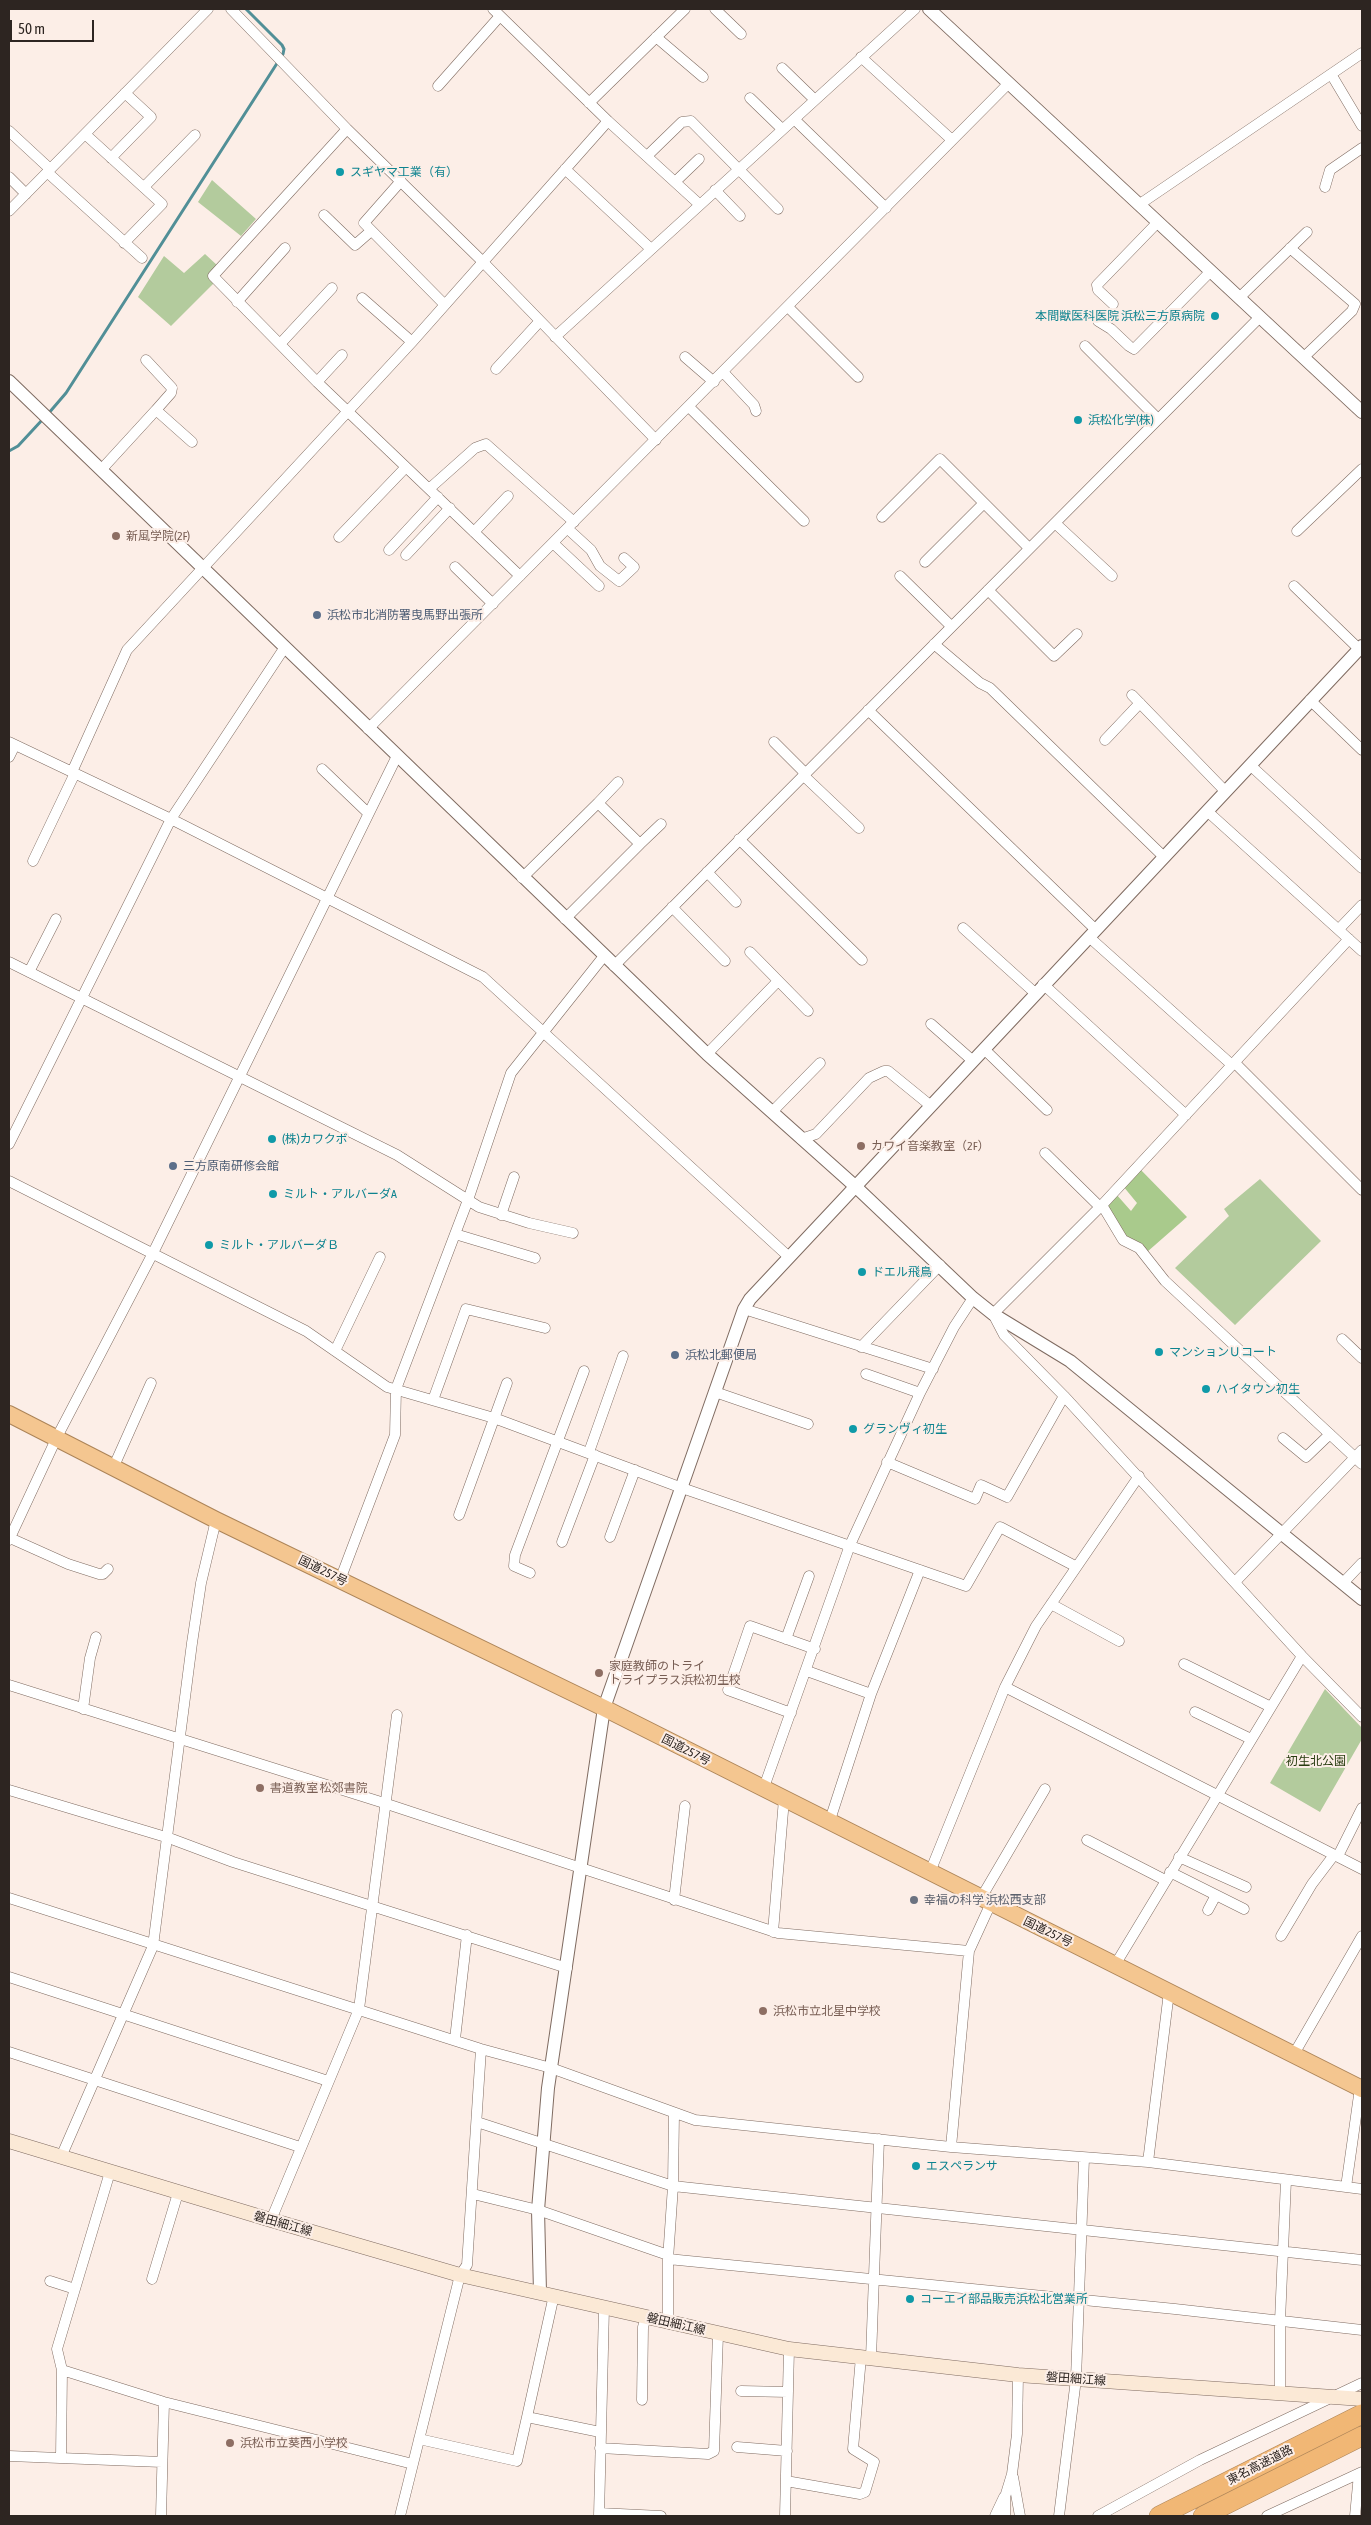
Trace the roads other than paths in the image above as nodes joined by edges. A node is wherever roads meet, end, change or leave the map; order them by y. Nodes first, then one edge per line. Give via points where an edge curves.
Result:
1 (208, 9) edge
2 (231, 9) edge
3 (715, 9) edge
4 (915, 9) edge
5 (930, 9) edge
6 (677, 11) edge
7 (497, 12) edge
8 (741, 34) dead end
9 (656, 37) junction
10 (1362, 53) edge
11 (862, 57) junction
12 (782, 68) dead end
13 (1332, 74) junction
14 (703, 77) dead end
15 (1009, 83) junction
16 (438, 86) dead end
17 (125, 93) junction
18 (750, 98) dead end
19 (814, 100) junction
20 (589, 103) junction
21 (794, 119) junction
22 (608, 121) junction
23 (1362, 126) edge
24 (347, 129) junction
25 (782, 129) junction
26 (9, 131) edge
27 (85, 134) junction
28 (195, 135) dead end
29 (952, 140) junction
30 (1362, 148) edge
31 (647, 156) junction
32 (111, 158) junction
33 (699, 159) dead end
34 (565, 168) junction
35 (738, 169) junction
36 (48, 171) junction
37 (9, 177) edge
38 (401, 181) junction
39 (675, 182) junction
40 (144, 187) junction
41 (1325, 187) dead end
42 (715, 190) junction
43 (26, 194) junction
44 (700, 204) junction
45 (1140, 204) junction
46 (886, 208) junction
47 (778, 209) dead end
48 (9, 211) edge
49 (324, 215) dead end
50 (740, 216) dead end
51 (1158, 222) junction
52 (371, 231) junction
53 (1307, 232) dead end
54 (124, 242) junction
55 (285, 248) dead end
56 (1290, 248) junction
57 (651, 249) junction
58 (142, 258) dead end
59 (482, 261) junction
60 (1211, 271) junction
61 (332, 288) dead end
62 (362, 298) dead end
63 (1240, 298) junction
64 (237, 302) junction
65 (444, 304) junction
66 (1113, 304) dead end
67 (788, 307) junction
68 (1260, 317) junction
69 (540, 321) junction
70 (1098, 321) dead end
71 (555, 337) junction
72 (412, 342) junction
73 (280, 344) junction
74 (1085, 346) dead end
75 (342, 355) dead end
76 (685, 357) dead end
77 (1304, 357) junction
78 (146, 360) dead end
79 (496, 369) dead end
80 (723, 372) junction
81 (858, 377) dead end
82 (317, 382) junction
83 (714, 382) junction
84 (10, 385) edge
85 (688, 407) junction
86 (156, 410) junction
87 (348, 411) junction
88 (756, 411) dead end
89 (1362, 412) edge
90 (1158, 419) junction
91 (656, 440) junction
92 (192, 442) dead end
93 (406, 467) junction
94 (1362, 469) edge
95 (101, 470) junction
96 (429, 489) junction
97 (508, 496) dead end
98 (438, 498) junction
99 (984, 504) junction
100 (450, 508) junction
101 (882, 517) dead end
102 (804, 521) dead end
103 (1055, 523) junction
104 (571, 526) junction
105 (474, 532) junction
106 (1297, 532) dead end
107 (339, 536) dead end
108 (553, 543) junction
109 (1029, 548) junction
110 (389, 550) dead end
111 (406, 555) dead end
112 (624, 558) dead end
113 (925, 562) dead end
114 (455, 566) dead end
115 (202, 568) junction
116 (520, 576) junction
117 (900, 576) dead end
118 (1112, 576) dead end
119 (599, 586) dead end
120 (1294, 586) dead end
121 (988, 590) junction
122 (493, 604) junction
123 (951, 626) junction
124 (1077, 634) dead end
125 (934, 644) junction
126 (286, 647) junction
127 (1360, 648) edge
128 (1132, 695) dead end
129 (1310, 700) junction
130 (1140, 703) junction
131 (868, 710) junction
132 (368, 729) junction
133 (1105, 740) dead end
134 (774, 742) dead end
135 (12, 743) edge
136 (1362, 750) edge
137 (397, 756) junction
138 (9, 757) edge
139 (1250, 765) junction
140 (322, 769) dead end
141 (73, 772) junction
142 (804, 774) junction
143 (618, 782) dead end
144 (1226, 792) junction
145 (598, 803) junction
146 (1207, 811) junction
147 (368, 813) junction
148 (171, 819) junction
149 (661, 824) dead end
150 (859, 828) dead end
151 (740, 839) junction
152 (640, 844) junction
153 (1164, 857) junction
154 (33, 862) dead end
155 (1362, 868) edge
156 (707, 872) junction
157 (522, 878) junction
158 (327, 899) junction
159 (736, 902) dead end
160 (1362, 905) edge
161 (672, 907) junction
162 (56, 919) dead end
163 (566, 919) junction
164 (963, 928) dead end
165 (1339, 930) junction
166 (1092, 934) junction
167 (1349, 939) junction
168 (1362, 951) edge
169 (750, 952) dead end
170 (604, 956) junction
171 (862, 960) dead end
172 (725, 961) dead end
173 (9, 962) edge
174 (614, 966) junction
175 (29, 972) junction
176 (778, 980) junction
177 (1039, 989) junction
178 (84, 998) junction
179 (808, 1012) dead end
180 (931, 1024) dead end
181 (543, 1032) junction
182 (984, 1049) junction
183 (706, 1054) junction
184 (973, 1061) junction
185 (820, 1063) dead end
186 (1234, 1064) junction
187 (239, 1077) junction
188 (931, 1106) junction
189 (1047, 1110) dead end
190 (772, 1112) junction
191 (1186, 1116) junction
192 (801, 1139) junction
193 (9, 1144) edge
194 (1045, 1153) dead end
195 (514, 1177) dead end
196 (9, 1181) edge
197 (856, 1187) junction
198 (1362, 1190) edge
199 (468, 1200) junction
200 (1101, 1206) junction
201 (501, 1215) junction
202 (573, 1232) dead end
203 (455, 1234) junction
204 (153, 1253) junction
205 (380, 1257) dead end
206 (789, 1257) junction
207 (535, 1258) dead end
208 (940, 1265) junction
209 (973, 1298) junction
210 (744, 1309) junction
211 (993, 1314) junction
212 (544, 1328) dead end
213 (1342, 1339) dead end
214 (861, 1347) junction
215 (335, 1351) junction
216 (623, 1356) dead end
217 (1362, 1358) edge
218 (933, 1369) junction
219 (584, 1370) dead end
220 (866, 1374) dead end
221 (152, 1383) dead end
222 (507, 1383) dead end
223 (396, 1388) junction
224 (715, 1392) junction
225 (920, 1393) junction
226 (1064, 1396) junction
227 (433, 1400) junction
228 (9, 1414) edge
229 (494, 1418) junction
230 (808, 1424) dead end
231 (1330, 1434) junction
232 (56, 1437) junction
233 (1283, 1438) dead end
234 (556, 1440) junction
235 (592, 1453) junction
236 (1360, 1457) edge
237 (887, 1462) junction
238 (114, 1466) junction
239 (635, 1470) junction
240 (1139, 1476) junction
241 (682, 1488) junction
242 (459, 1516) dead end
243 (216, 1520) junction
244 (1282, 1535) junction
245 (610, 1537) dead end
246 (9, 1539) edge
247 (562, 1542) dead end
248 (850, 1545) junction
249 (1362, 1563) edge
250 (1075, 1566) junction
251 (108, 1569) dead end
252 (920, 1570) junction
253 (530, 1573) dead end
254 (809, 1576) dead end
255 (340, 1580) junction
256 (1235, 1582) junction
257 (1343, 1583) junction
258 (1362, 1599) edge
259 (1051, 1604) junction
260 (96, 1637) dead end
261 (786, 1639) junction
262 (1119, 1641) dead end
263 (815, 1649) junction
264 (1302, 1656) junction
265 (1184, 1664) dead end
266 (807, 1671) junction
267 (9, 1685) edge
268 (1005, 1688) junction
269 (871, 1694) junction
270 (1271, 1707) junction
271 (83, 1708) junction
272 (604, 1708) junction
273 (1194, 1712) dead end
274 (791, 1713) junction
275 (396, 1715) dead end
276 (1362, 1717) edge
277 (180, 1739) junction
278 (1251, 1739) junction
279 (1045, 1789) dead end
280 (9, 1790) edge
281 (763, 1790) junction
282 (1217, 1795) junction
283 (784, 1799) junction
284 (384, 1803) junction
285 (685, 1806) dead end
286 (1362, 1808) edge
287 (829, 1823) junction
288 (169, 1838) junction
289 (1087, 1840) dead end
290 (1336, 1856) junction
291 (1179, 1857) junction
292 (581, 1867) junction
293 (1362, 1869) edge
294 (930, 1872) junction
295 (1168, 1876) junction
296 (1246, 1887) dead end
297 (1216, 1895) junction
298 (9, 1898) edge
299 (674, 1900) junction
300 (986, 1901) junction
301 (371, 1904) junction
302 (1244, 1909) dead end
303 (1208, 1910) dead end
304 (773, 1932) junction
305 (467, 1935) junction
306 (1282, 1936) dead end
307 (1362, 1936) edge
308 (153, 1946) junction
309 (969, 1951) junction
310 (1116, 1965) junction
311 (567, 1968) junction
312 (9, 1977) edge
313 (1168, 1992) junction
314 (359, 2008) junction
315 (124, 2015) junction
316 (455, 2039) junction
317 (481, 2049) junction
318 (9, 2052) edge
319 (1294, 2054) junction
320 (551, 2068) junction
321 (94, 2079) junction
322 (328, 2081) junction
323 (1361, 2089) edge
324 (674, 2113) junction
325 (477, 2122) junction
326 (879, 2139) junction
327 (9, 2141) edge
328 (543, 2142) junction
329 (300, 2147) junction
330 (951, 2147) junction
331 (61, 2157) junction
332 (1084, 2158) junction
333 (1148, 2162) junction
334 (110, 2172) junction
335 (1286, 2180) junction
336 (673, 2186) junction
337 (1346, 2187) junction
338 (1362, 2189) edge
339 (178, 2193) junction
340 (473, 2194) junction
341 (875, 2208) junction
342 (538, 2210) junction
343 (271, 2220) junction
344 (1083, 2228) junction
345 (1283, 2251) junction
346 (668, 2257) junction
347 (1362, 2260) edge
348 (460, 2274) junction
349 (152, 2279) dead end
350 (875, 2280) junction
351 (50, 2281) dead end
352 (75, 2289) junction
353 (540, 2292) junction
354 (554, 2295) junction
355 (1081, 2300) junction
356 (604, 2307) junction
357 (646, 2317) junction
358 (1280, 2320) junction
359 (668, 2322) junction
360 (1362, 2330) edge
361 (718, 2334) junction
362 (789, 2350) junction
363 (866, 2358) junction
364 (62, 2370) junction
365 (1018, 2375) junction
366 (1076, 2379) junction
367 (1362, 2384) edge
368 (741, 2391) dead end
369 (788, 2392) junction
370 (1280, 2394) junction
371 (1333, 2397) junction
372 (1362, 2399) edge
373 (642, 2400) dead end
374 (164, 2402) junction
375 (1362, 2414) edge
376 (527, 2417) junction
377 (600, 2432) junction
378 (1362, 2436) edge
379 (419, 2439) junction
380 (737, 2447) dead end
381 (600, 2448) junction
382 (787, 2450) junction
383 (9, 2456) edge
384 (61, 2458) junction
385 (162, 2462) junction
386 (413, 2464) junction
387 (1361, 2473) edge
388 (1012, 2474) junction
389 (786, 2481) junction
390 (1005, 2497) junction
391 (599, 2515) edge
392 (1273, 2515) edge
393 (161, 2516) edge
394 (400, 2516) edge
395 (661, 2516) edge
396 (785, 2516) edge
397 (995, 2516) edge
398 (1005, 2516) edge
399 (1020, 2516) edge
400 (1059, 2516) edge
401 (1098, 2516) edge
402 (1159, 2516) edge
403 (1203, 2516) edge
404 (1355, 2516) edge

1 - 17 street
2 - 24 street
3 - 8 street
4 - 11 street
5 - 15 street
6 - 9 street
7 - 16 street
7 - 20 street
9 - 14 street
9 - 20 street
10 - 13 street
11 - 19 street
11 - 29 street
12 - 19 street
13 - 23 street
13 - 45 street
15 - 29 street
15 - 45 street
17 - 27 street
17 - 32 street via 151,117
18 - 25 street
19 - 21 street
20 - 22 street
21 - 25 street
21 - 46 street
22 - 31 street
22 - 34 street
24 - 38 street
24 - 64 street via 213,276
25 - 35 street
26 - 36 street
27 - 32 street
27 - 36 street
28 - 40 street
29 - 46 street
30 - 41 street via 1330,170
31 - 35 street via 682,122 691,121
31 - 39 street
32 - 40 street
33 - 39 street
34 - 57 street
34 - 59 street
35 - 42 street
35 - 47 street
36 - 43 street
36 - 54 street
37 - 43 street
38 - 52 street via 364,223
38 - 59 street
39 - 44 street
40 - 54 street via 162,204
42 - 44 street
42 - 50 street
43 - 48 street
44 - 57 street
45 - 51 street
46 - 67 street
49 - 52 street via 355,245
51 - 60 street
51 - 66 street via 1097,285
52 - 65 street
53 - 56 street
54 - 58 street
55 - 64 street
56 - 63 street
56 - 77 street via 1355,304 1352,311
57 - 71 street
59 - 65 street
59 - 69 street
60 - 63 street
60 - 70 street via 1134,348
61 - 73 street
62 - 72 street
63 - 68 street
64 - 73 street
65 - 72 street
67 - 80 street
67 - 81 street
68 - 77 street
68 - 90 street
69 - 71 street
69 - 79 street
71 - 91 street
72 - 87 street
73 - 82 street
74 - 90 street
75 - 82 street
76 - 83 street
77 - 89 street
78 - 86 street via 172,388
80 - 83 street
80 - 88 street via 754,404
82 - 87 street
83 - 85 street
84 - 95 street
85 - 91 street
85 - 102 street
86 - 92 street
86 - 95 street
87 - 93 street
87 - 115 street
90 - 103 street
91 - 104 street
93 - 96 street
93 - 107 street
94 - 106 street
95 - 115 street
96 - 98 street
96 - 104 street via 475,448 486,444
97 - 105 street
98 - 100 street
98 - 110 street
99 - 101 street via 940,459
99 - 109 street
99 - 113 street
100 - 105 street
100 - 111 street
103 - 109 street
103 - 118 street
104 - 108 street
104 - 112 street via 600,566 619,581 634,567
105 - 116 street
108 - 116 street
108 - 119 street
109 - 121 street
114 - 122 street
115 - 126 street
115 - 141 street via 127,650
116 - 122 street
117 - 123 street
120 - 127 street
121 - 123 street
121 - 124 street via 1054,656
122 - 132 street
123 - 125 street
125 - 131 street
125 - 153 street via 990,688
126 - 132 street
126 - 148 street
127 - 129 street
128 - 130 street
129 - 136 street
129 - 139 street
130 - 133 street
130 - 144 street
131 - 142 street
131 - 166 street
132 - 137 street
134 - 142 street
135 - 138 street
135 - 141 street
137 - 147 street
137 - 157 street
139 - 144 street
139 - 155 street
140 - 147 street
141 - 148 street
141 - 154 street
142 - 150 street
142 - 151 street
143 - 145 street
144 - 146 street
145 - 152 street
145 - 157 street
146 - 153 street
146 - 165 street
147 - 158 street
148 - 158 street
148 - 178 street
149 - 152 street
151 - 156 street
151 - 171 street
152 - 163 street
153 - 166 street
156 - 159 street
156 - 161 street
157 - 163 street
158 - 181 street via 483,977
158 - 187 street
160 - 165 street
161 - 172 street
161 - 174 street
162 - 175 street
163 - 170 street
164 - 177 street
165 - 167 street
166 - 177 street
166 - 186 street
167 - 168 street
167 - 186 street
169 - 176 street
170 - 174 street
170 - 181 street
173 - 175 street
174 - 183 street
175 - 178 street
176 - 179 street
176 - 183 street
177 - 182 street
177 - 191 street
178 - 187 street
178 - 193 street
180 - 184 street
181 - 199 street via 511,1073
181 - 206 street
182 - 184 street
182 - 189 street
183 - 190 street
184 - 188 street
185 - 190 street
186 - 191 street
186 - 198 street
187 - 199 street via 396,1155
187 - 204 street
188 - 192 street via 884,1070 869,1078 816,1134
188 - 197 street
190 - 192 street
191 - 200 street
192 - 197 street
194 - 200 street
195 - 201 street
196 - 204 street
197 - 206 street
197 - 208 street
199 - 201 street
199 - 203 street
200 - 211 street
200 - 231 street via 1124,1240 1139,1248 1165,1281
201 - 202 street
203 - 207 street
203 - 223 street
204 - 215 street via 306,1331
204 - 232 street
205 - 215 street
206 - 210 street
208 - 209 street
208 - 214 street
209 - 211 street
209 - 218 street
210 - 214 street
210 - 224 street
211 - 226 street via 1004,1335
211 - 244 street via 1070,1361
212 - 227 street via 466,1309
213 - 217 street
214 - 218 street
215 - 223 street via 387,1387
216 - 235 street
218 - 225 street
219 - 234 street
220 - 225 street
221 - 238 street
222 - 229 street
223 - 227 street
223 - 255 street via 395,1435
224 - 230 street
224 - 241 street
225 - 237 street
226 - 237 street via 1007,1497 981,1485 975,1499
226 - 240 street
227 - 229 street
228 - 232 highway, 国道257号
229 - 234 street
229 - 242 street
231 - 233 street via 1306,1458
231 - 236 street
232 - 238 highway, 国道257号
232 - 246 street
234 - 235 street
234 - 253 street via 513,1561 514,1566
235 - 239 street
235 - 247 street
236 - 244 street
237 - 248 street
238 - 243 highway, 国道257号
239 - 241 street
239 - 245 street
240 - 250 street
240 - 256 street
241 - 248 street
241 - 272 street
243 - 255 highway, 国道257号
243 - 277 street via 201,1582
244 - 256 street
244 - 257 street
246 - 251 street via 99,1574
248 - 252 street
248 - 263 street
249 - 257 street
250 - 252 street via 1000,1527 966,1586
250 - 259 street
252 - 269 street
254 - 261 street
255 - 272 highway, 国道257号
256 - 264 street
257 - 258 street
259 - 262 street
259 - 268 street via 1036,1626
260 - 271 street
261 - 263 street
261 - 274 street via 750,1626 728,1690
263 - 266 street
264 - 270 street
264 - 276 street
265 - 270 street
266 - 269 street
266 - 274 street
267 - 271 street
268 - 282 street
268 - 294 street
269 - 287 street
270 - 278 street
271 - 277 street
272 - 281 highway, 国道257号
272 - 292 street
273 - 278 street
274 - 281 street
275 - 284 street
277 - 284 street
277 - 288 street
278 - 282 street
279 - 300 street
280 - 288 street
281 - 283 highway, 国道257号
282 - 290 street
282 - 291 street
283 - 287 highway, 国道257号
283 - 304 street
284 - 292 street
284 - 301 street
285 - 299 street
286 - 290 street
287 - 294 highway, 国道257号
288 - 301 street via 233,1862
288 - 308 street
289 - 295 street
290 - 293 street
290 - 306 street via 1312,1884
291 - 295 street
291 - 296 street
292 - 299 street
292 - 311 street
294 - 300 highway, 国道257号
295 - 297 street
295 - 310 street
297 - 302 street
297 - 303 street
298 - 308 street
299 - 304 street
300 - 309 street
300 - 310 highway, 国道257号
301 - 305 street
301 - 314 street
304 - 309 street
305 - 311 street
305 - 316 street
307 - 319 street
308 - 314 street
308 - 315 street
309 - 330 street
310 - 313 highway, 国道257号
311 - 320 street
312 - 315 street
313 - 319 highway, 国道257号
313 - 333 street
314 - 316 street
314 - 322 street
315 - 321 street
315 - 322 street
316 - 317 street
317 - 320 street
317 - 325 street
318 - 321 street
319 - 323 highway, 国道257号
320 - 324 street
320 - 328 street
321 - 329 street
321 - 331 street
322 - 329 street
323 - 337 street
324 - 326 street via 695,2120
324 - 336 street
325 - 328 street
325 - 340 street
326 - 330 street
326 - 341 street
327 - 331 main road, 磐田細江線
328 - 336 street
328 - 342 street
329 - 343 street
330 - 332 street
331 - 334 main road, 磐田細江線
332 - 333 street
332 - 344 street
333 - 335 street
334 - 339 main road, 磐田細江線
334 - 352 street
335 - 337 street
335 - 345 street
336 - 341 street
336 - 346 street
337 - 338 street
339 - 343 main road, 磐田細江線
339 - 349 street
340 - 342 street
340 - 348 street via 467,2265
341 - 344 street
341 - 350 street
342 - 346 street
342 - 353 street
343 - 348 main road, 磐田細江線
344 - 345 street
344 - 355 street
345 - 347 street
345 - 358 street
346 - 350 street
346 - 359 street
348 - 353 main road, 磐田細江線
348 - 379 street
350 - 355 street
350 - 363 street
351 - 352 street
352 - 364 street via 57,2349
353 - 354 main road, 磐田細江線
354 - 356 main road, 磐田細江線
354 - 376 street
355 - 358 street
355 - 366 street
356 - 357 main road, 磐田細江線
356 - 377 street
357 - 359 main road, 磐田細江線
357 - 373 street via 643,2327
358 - 360 street
358 - 370 street
359 - 361 main road, 磐田細江線
361 - 362 main road, 磐田細江線
361 - 381 street via 714,2451 708,2454
362 - 363 main road, 磐田細江線
362 - 369 street
363 - 365 main road, 磐田細江線
363 - 389 street via 853,2449 874,2462 865,2492 860,2494
364 - 374 street
364 - 384 street
365 - 366 main road, 磐田細江線
365 - 388 street via 1017,2434
366 - 370 main road, 磐田細江線
366 - 400 street
367 - 371 street
368 - 369 street
369 - 382 street
370 - 371 main road, 磐田細江線
371 - 372 main road, 磐田細江線
371 - 401 street via 1200,2460
374 - 385 street
374 - 386 street
375 - 402 highway, 東名高速道路
376 - 377 street
376 - 379 street via 517,2461
377 - 381 street
378 - 403 highway, 東名高速道路
379 - 386 street
380 - 382 street
381 - 391 street
382 - 389 street
383 - 384 street
384 - 385 street
385 - 393 street
386 - 394 street
387 - 392 street
387 - 404 street
388 - 390 street
388 - 399 street
389 - 396 street
390 - 397 street
390 - 398 street
391 - 395 street

